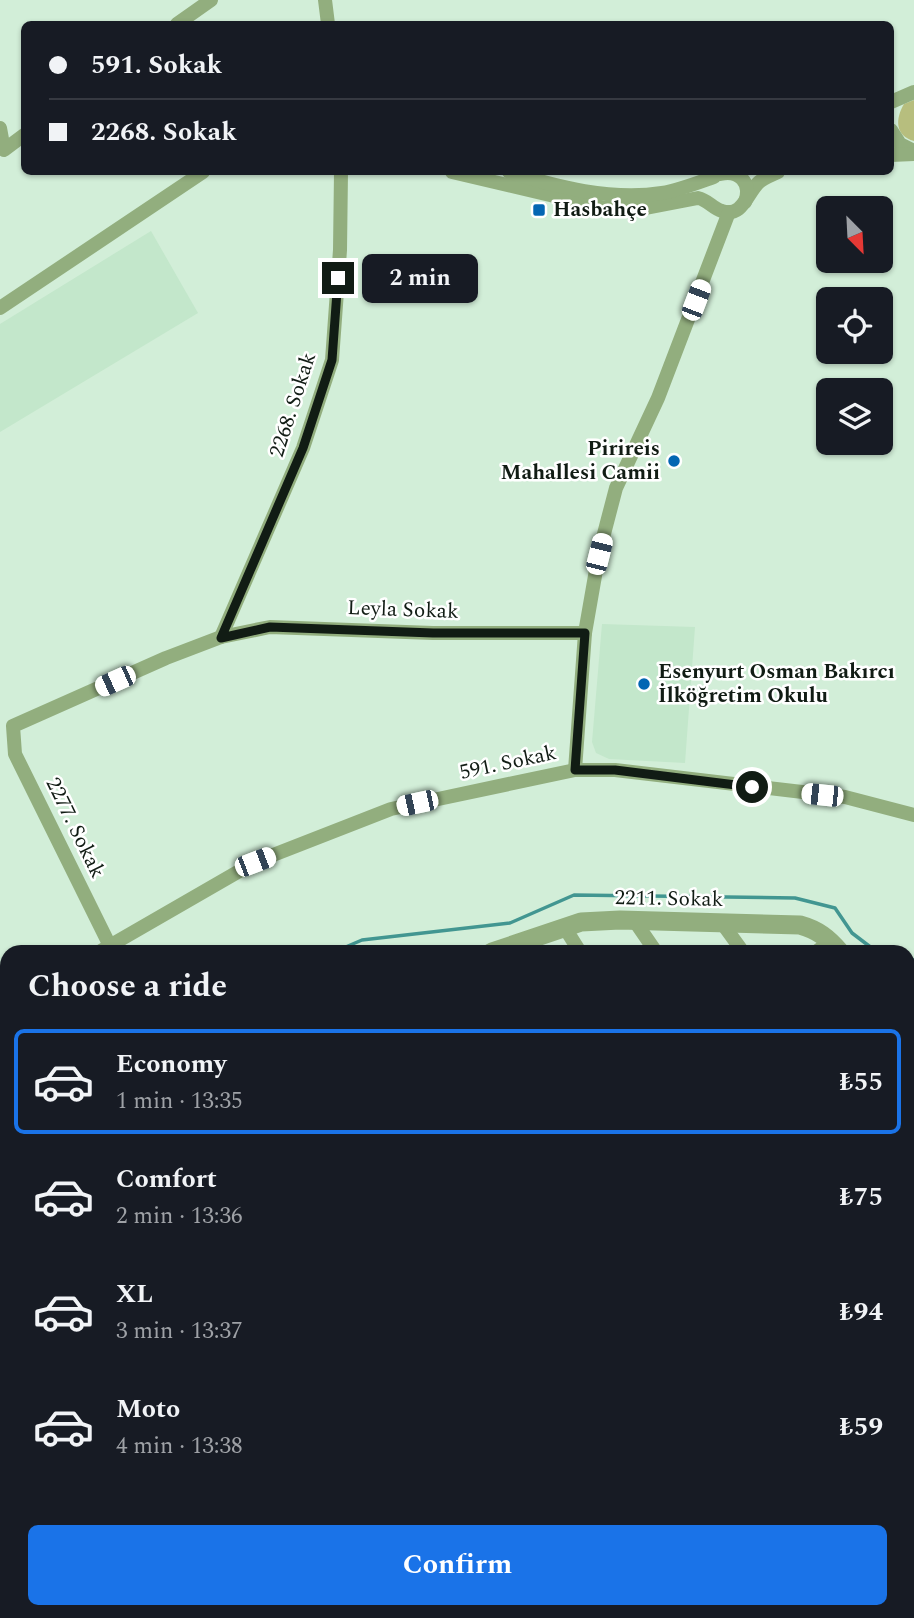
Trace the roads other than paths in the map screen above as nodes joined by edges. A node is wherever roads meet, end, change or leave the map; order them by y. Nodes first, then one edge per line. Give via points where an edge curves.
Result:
1 (211, 0) edge
2 (325, 0) edge
3 (181, 21) edge
4 (328, 21) edge
5 (914, 92) edge
6 (895, 100) edge
7 (0, 128) edge
8 (894, 135) edge
9 (21, 137) edge
10 (2, 151) edge
11 (914, 153) edge
12 (894, 155) edge
13 (199, 175) edge
14 (341, 175) edge
15 (465, 175) edge
16 (521, 175) edge
17 (717, 175) edge
18 (719, 175) edge
19 (736, 175) edge
20 (772, 175) edge
21 (711, 203) junction
22 (745, 203) junction
23 (729, 212) junction
24 (0, 308) edge
25 (585, 633) junction
26 (221, 638) junction
27 (575, 770) junction
28 (914, 815) edge
29 (634, 920) junction
30 (722, 923) junction
31 (565, 928) junction
32 (102, 945) edge
33 (111, 945) edge
34 (513, 945) edge
35 (576, 945) edge
36 (651, 945) edge
37 (738, 945) edge
38 (827, 945) edge

1 - 3 street
2 - 4 street
5 - 6 street
7 - 10 street
8 - 11 street
9 - 10 street
11 - 12 street
13 - 24 street
14 - 26 street, 2268. Sokak via 332,360 303,448
15 - 21 street via 605,208 646,208 698,198
16 - 17 street via 595,193 640,195
18 - 21 street via 708,190
19 - 22 street via 748,191
20 - 22 street via 759,181
21 - 23 street
22 - 23 street
23 - 25 street via 659,398 616,488
25 - 26 street, Leyla Sokak via 270,627
25 - 27 street
26 - 32 street, 2277. Sokak via 13,726 15,754
27 - 28 street, 591. Sokak via 615,770 845,797
27 - 33 street, 591. Sokak via 391,809 255,862
29 - 30 street, 2211. Sokak
29 - 31 street, 2211. Sokak via 581,922
29 - 36 street
30 - 37 street
30 - 38 street, 2211. Sokak via 800,925 816,929
31 - 34 street, 2211. Sokak
31 - 35 street

